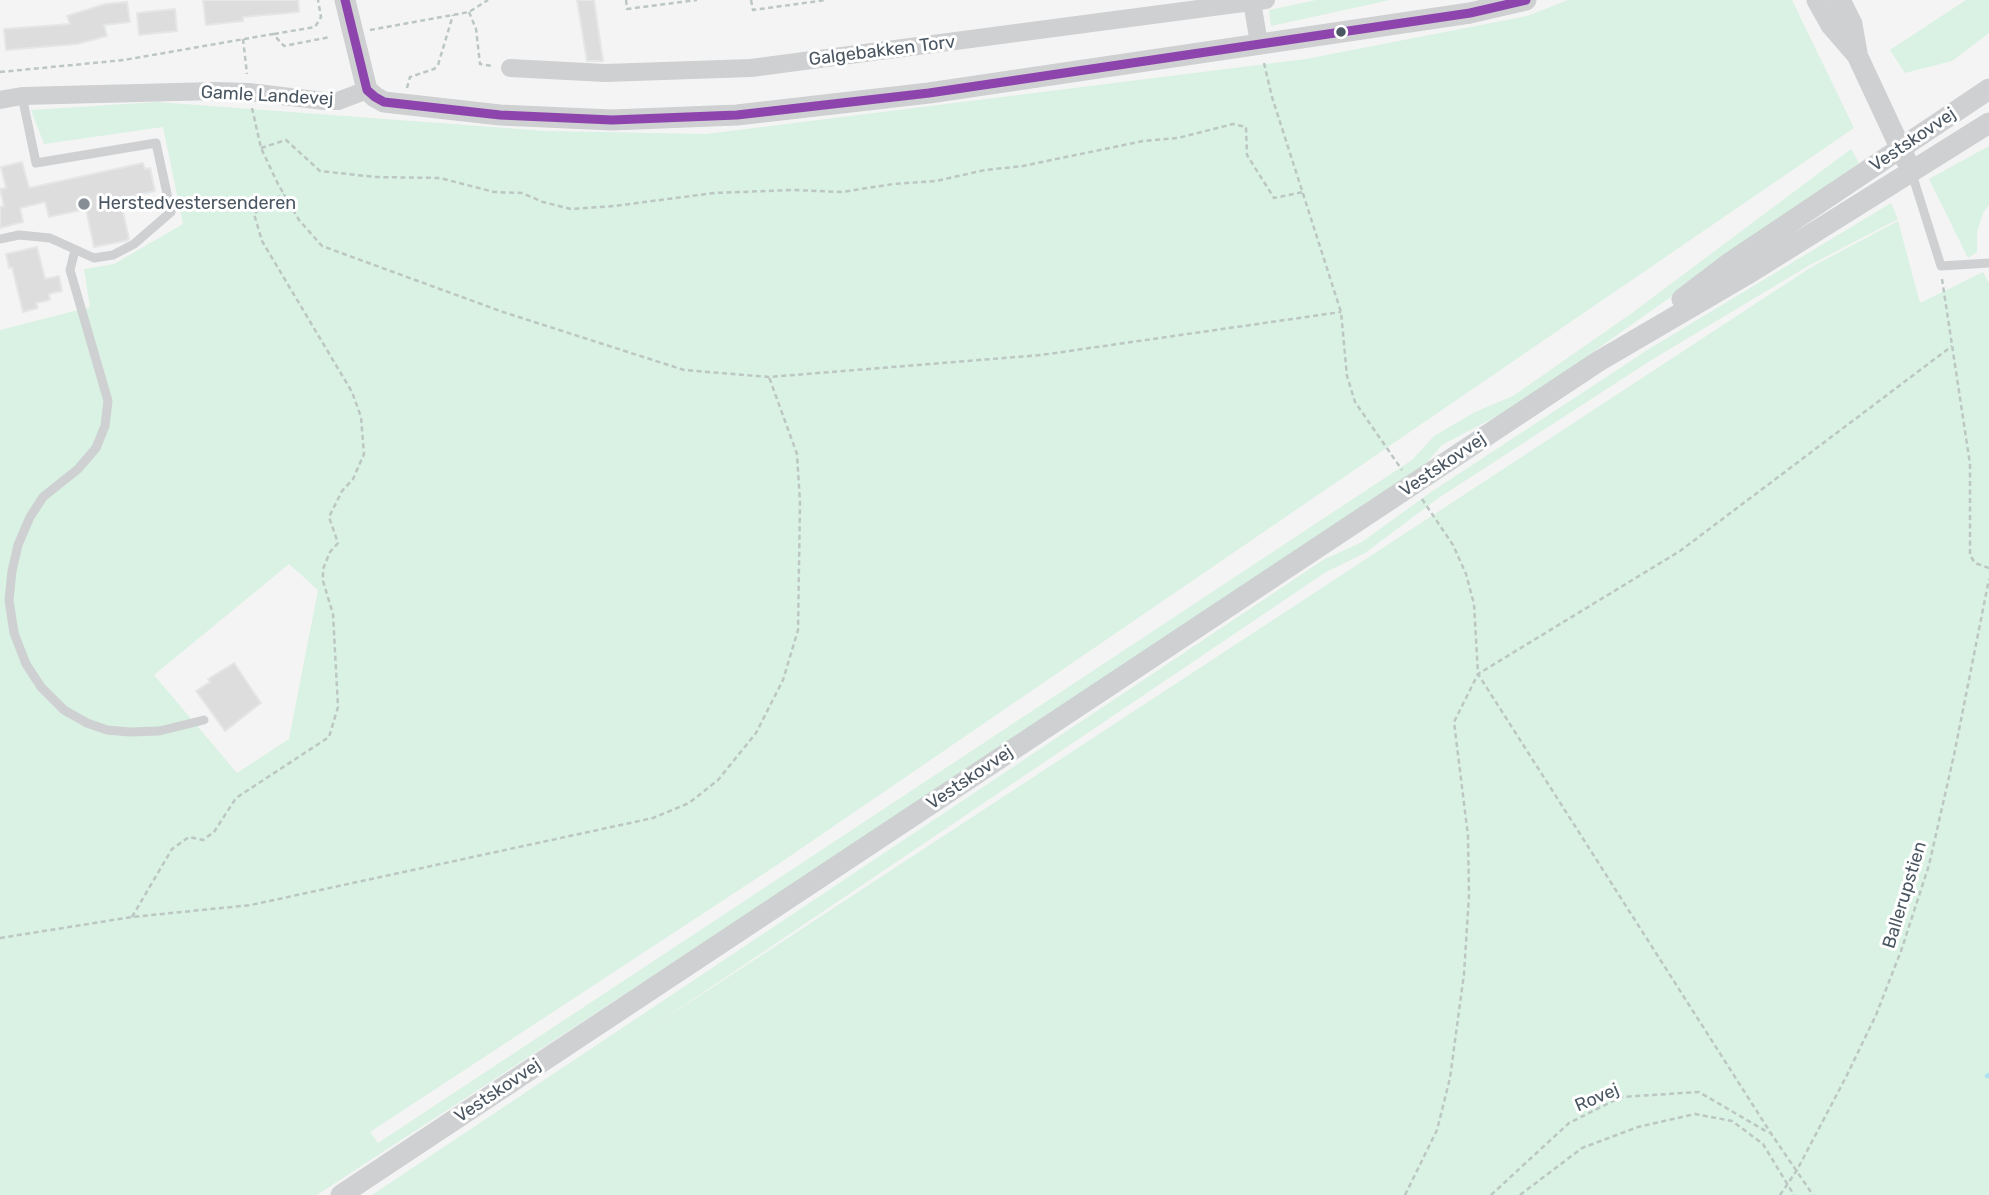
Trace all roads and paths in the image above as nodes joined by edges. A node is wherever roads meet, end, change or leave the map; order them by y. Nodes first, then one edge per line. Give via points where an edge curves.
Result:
1 (318, 0) edge
2 (345, 0) edge
3 (474, 0) edge
4 (488, 0) edge
5 (626, 0) edge
6 (697, 0) edge
7 (751, 0) edge
8 (826, 0) edge
9 (1526, 0) edge
10 (1817, 0) edge
11 (1840, 0) edge
12 (689, 1) edge
13 (810, 1) edge
14 (1259, 1) edge
15 (475, 8) junction
16 (469, 12) junction
17 (453, 15) junction
18 (370, 30) dead end
19 (273, 34) junction
20 (330, 37) dead end
21 (243, 39) junction
22 (1259, 43) junction
23 (1857, 55) junction
24 (510, 68) joint
25 (0, 72) edge
26 (1989, 89) edge
27 (368, 90) junction
28 (249, 92) junction
29 (22, 96) junction
30 (0, 100) edge
31 (405, 106) junction
32 (1989, 123) edge
33 (261, 148) junction
34 (1900, 148) junction
35 (1911, 172) junction
36 (1303, 192) junction
37 (284, 194) junction
38 (0, 239) edge
39 (75, 250) junction
40 (1989, 263) edge
41 (1941, 266) junction
42 (1341, 312) junction
43 (1952, 346) junction
44 (1599, 362) junction
45 (769, 377) junction
46 (1405, 474) dead end
47 (1420, 497) dead end
48 (1989, 568) edge
49 (1989, 579) edge
50 (1478, 674) junction
51 (204, 720) dead end
52 (132, 917) junction
53 (0, 938) edge
54 (1772, 1135) junction
55 (1797, 1170) junction
56 (1787, 1185) junction
57 (341, 1195) edge
58 (1405, 1195) edge
59 (1490, 1195) edge
60 (1520, 1195) edge
61 (1780, 1195) edge
62 (1794, 1195) edge
63 (1813, 1195) edge

1 - 19 path via 321,17 315,27
2 - 27 street
3 - 15 path
4 - 15 path
5 - 12 path via 627,9
6 - 12 path
7 - 13 path via 753,10
8 - 13 path
9 - 22 street via 1470,13
10 - 23 street
11 - 23 street via 1852,24
14 - 22 street, Galgebakken Torv
14 - 24 street, Galgebakken Torv via 751,68 605,73
15 - 16 path
16 - 17 path
16 - 24 path via 480,64
17 - 18 path
17 - 31 path via 441,60 434,69 410,77
19 - 20 path via 284,46
19 - 21 path
21 - 25 path via 124,60
21 - 28 path
22 - 31 street via 929,93 737,115 612,120
22 - 36 path
23 - 34 street
26 - 34 street, Vestskovvej
27 - 28 street, Gamle Landevej via 324,102
27 - 31 street via 384,102
28 - 29 street, Gamle Landevej
28 - 33 path
29 - 30 street, Gamle Landevej
29 - 39 lane via 36,163 156,143 171,212 134,244 113,255 94,258
32 - 35 street, Vestskovvej
33 - 36 path via 286,140 320,171 440,178 494,192 522,193 571,209 714,193 842,192 936,181 1233,124 1246,127 1247,155 1274,198
33 - 37 path
34 - 35 street
34 - 44 street, Vestskovvej via 1728,264
35 - 41 lane
35 - 44 street, Vestskovvej
36 - 42 path
37 - 45 path via 322,246 503,312 684,370
37 - 52 path via 254,214 262,241 352,392 361,417 364,454 329,517 338,543 323,569 333,614 338,707 329,737 236,798 214,832 203,840 189,837 172,849
38 - 39 lane via 19,235 51,238
39 - 51 lane via 71,270 108,401 105,426 96,448 78,469 43,497 18,545 9,600 14,633 41,687 64,710 87,723 130,732 172,729
40 - 41 lane
41 - 43 path
42 - 45 path via 1041,355
42 - 46 path via 1347,376 1355,402
43 - 48 path via 1970,464 1970,555 1975,563
43 - 50 path via 1680,551
44 - 57 street, Vestskovvej
45 - 52 path via 797,454 798,630 783,680 757,733 718,780 689,803 653,818 251,905
47 - 50 path via 1453,545 1466,574 1474,604
49 - 55 path, Ballerupstien via 1929,865 1876,1015
50 - 54 path
50 - 58 path via 1454,722 1468,836 1469,895 1450,1078 1437,1130
52 - 53 path
54 - 55 path
54 - 59 path, Rovej via 1699,1093 1621,1097 1569,1123
55 - 56 path, Ballerupstien
55 - 63 path
56 - 60 path via 1763,1144 1732,1121 1695,1114 1638,1127 1583,1148
56 - 61 path, Ballerupstien
56 - 62 path

